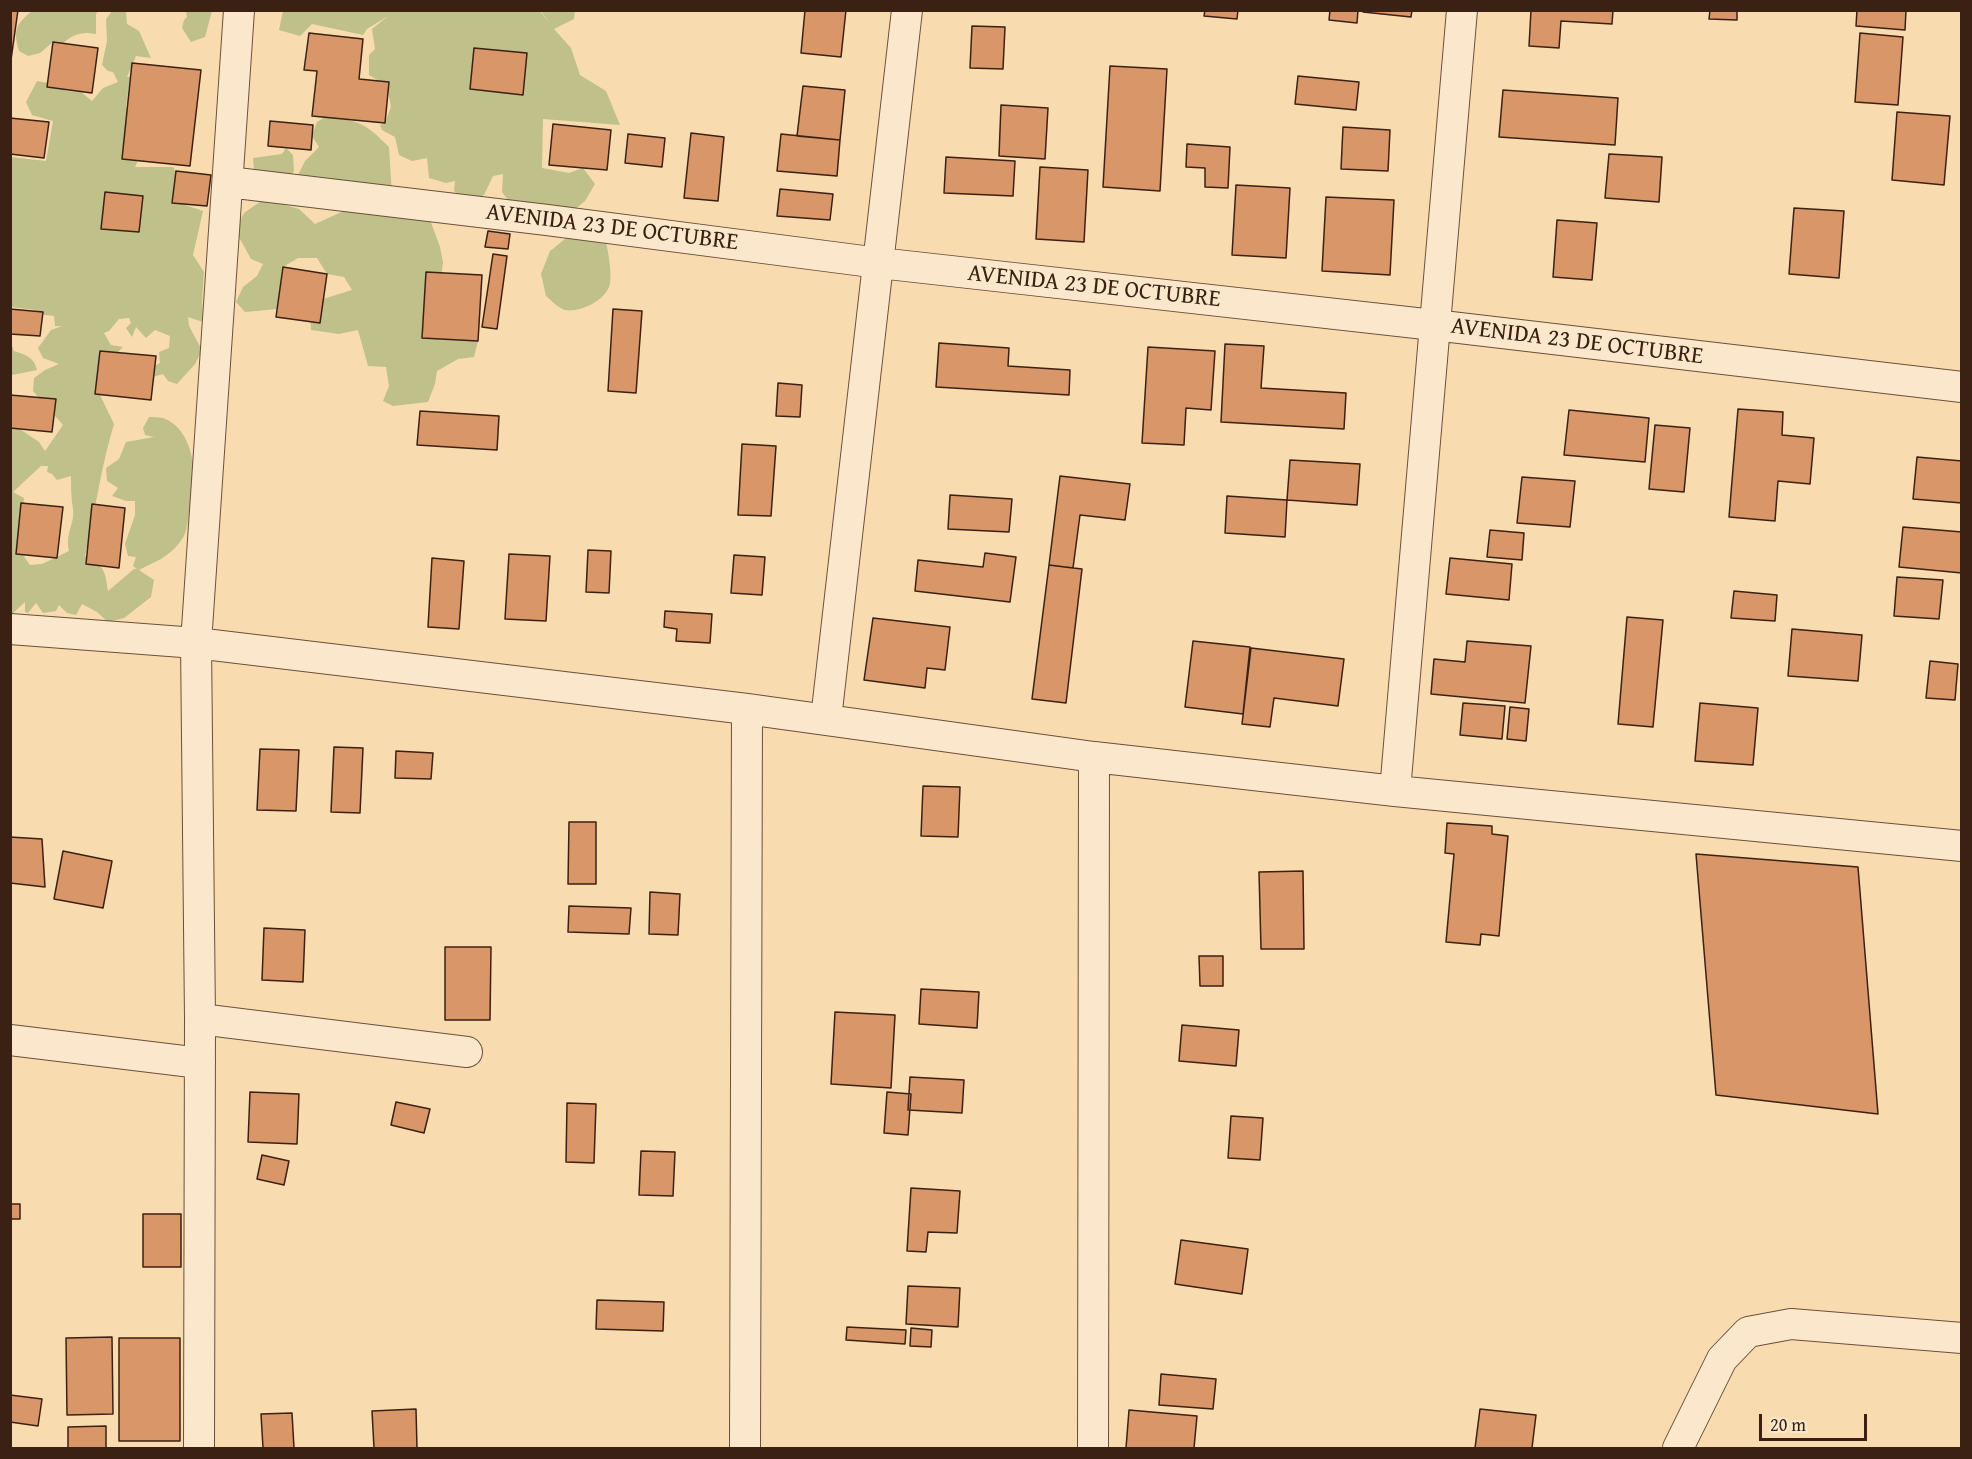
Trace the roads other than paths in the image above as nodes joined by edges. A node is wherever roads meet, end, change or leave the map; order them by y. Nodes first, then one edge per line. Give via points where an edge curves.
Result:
1 (239, 10) edge
2 (907, 10) edge
3 (1462, 10) edge
4 (228, 182) junction
5 (879, 263) junction
6 (1434, 325) junction
7 (1962, 387) edge
8 (10, 629) edge
9 (196, 643) junction
10 (747, 709) junction
11 (826, 719) junction
12 (1094, 757) junction
13 (1395, 791) junction
14 (1962, 846) edge
15 (200, 1019) junction
16 (10, 1040) edge
17 (467, 1052) dead end
18 (200, 1063) junction
19 (1962, 1338) edge
20 (199, 1449) edge
21 (745, 1449) edge
22 (1093, 1449) edge
23 (1678, 1449) edge

1 - 4 street
2 - 5 street
3 - 6 street
4 - 5 street, AVENIDA 23 DE OCTUBRE
4 - 9 street
5 - 6 street, AVENIDA 23 DE OCTUBRE
5 - 11 street
6 - 7 street, AVENIDA 23 DE OCTUBRE
6 - 13 street
8 - 9 street
9 - 10 street
9 - 15 street
10 - 11 street
10 - 21 street
11 - 12 street
12 - 13 street
12 - 22 street
13 - 14 street
15 - 17 street
15 - 18 street
16 - 18 street
18 - 20 street
19 - 23 street via 1791,1324 1748,1332 1722,1359

